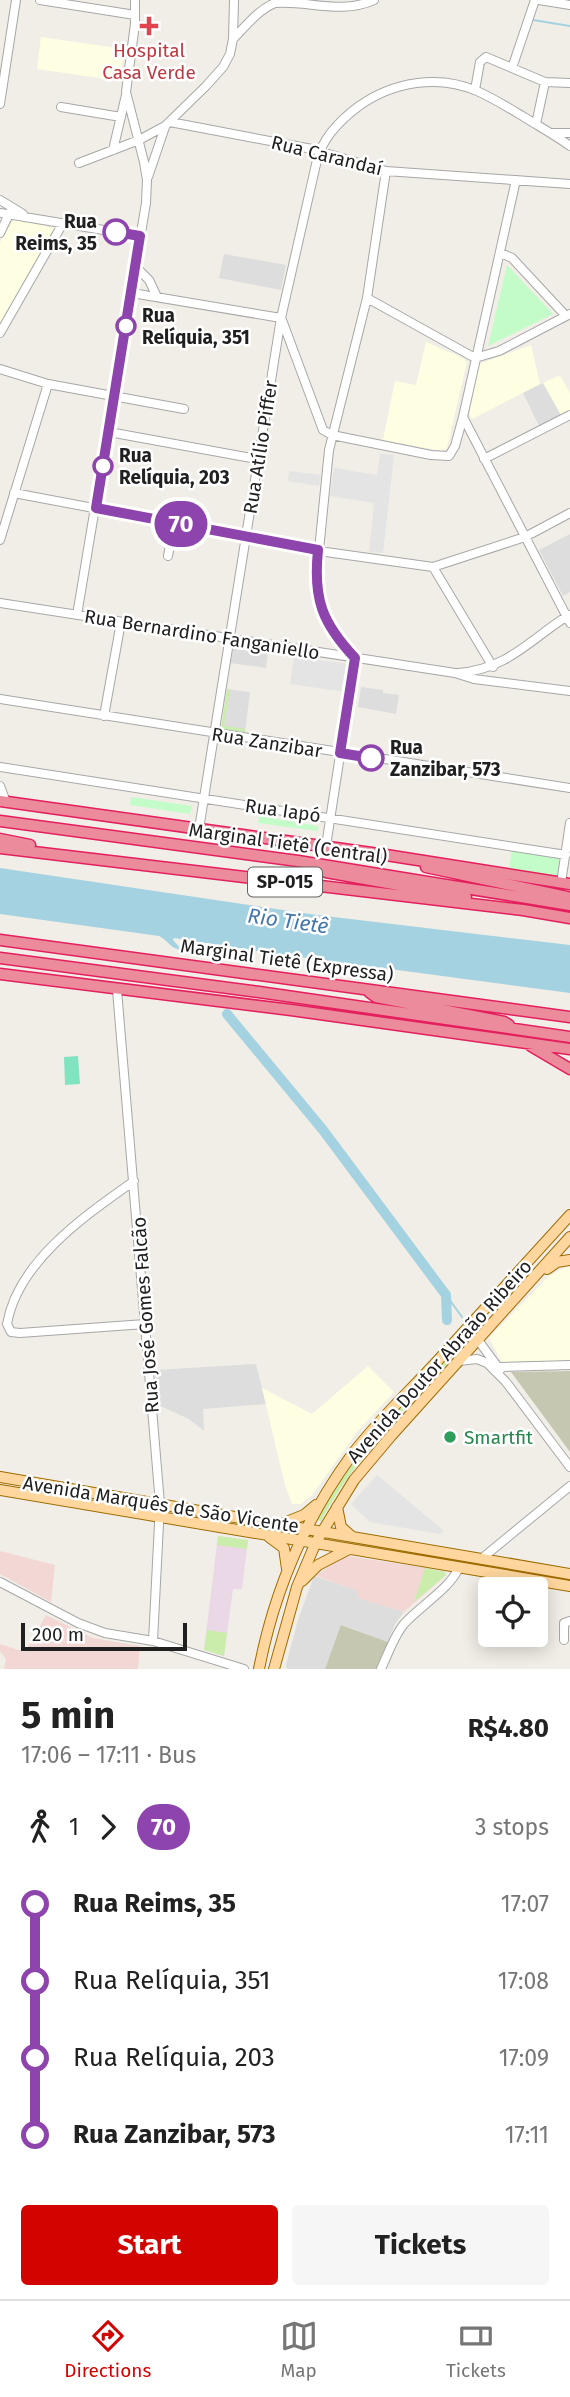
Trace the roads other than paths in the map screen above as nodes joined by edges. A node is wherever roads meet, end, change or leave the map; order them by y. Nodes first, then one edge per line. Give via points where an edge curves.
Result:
1 (16, 0) edge
2 (40, 0) edge
3 (135, 0) edge
4 (234, 0) edge
5 (374, 0) edge
6 (537, 0) edge
7 (570, 5) edge
8 (135, 15) junction
9 (233, 39) junction
10 (512, 68) junction
11 (545, 82) junction
12 (570, 83) edge
13 (475, 90) junction
14 (126, 92) junction
15 (0, 104) edge
16 (61, 107) dead end
17 (121, 117) junction
18 (536, 124) junction
19 (167, 125) junction
20 (552, 133) junction
21 (570, 133) edge
22 (139, 140) junction
23 (570, 146) edge
24 (113, 150) junction
25 (320, 151) junction
26 (79, 163) dead end
27 (386, 171) junction
28 (147, 180) junction
29 (516, 180) junction
30 (570, 184) edge
31 (0, 200) edge
32 (11, 210) junction
33 (0, 213) edge
34 (63, 223) junction
35 (0, 233) edge
36 (140, 236) junction
37 (501, 253) junction
38 (136, 267) junction
39 (132, 293) junction
40 (157, 297) junction
41 (368, 298) junction
42 (568, 315) edge
43 (281, 318) junction
44 (0, 333) edge
45 (475, 358) junction
46 (0, 369) edge
47 (48, 384) junction
48 (115, 396) junction
49 (184, 408) dead end
50 (570, 415) edge
51 (463, 417) junction
52 (108, 432) junction
53 (332, 435) junction
54 (257, 459) junction
55 (484, 459) junction
56 (14, 493) junction
57 (96, 508) junction
58 (570, 513) edge
59 (174, 523) junction
60 (245, 536) junction
61 (525, 537) junction
62 (0, 540) edge
63 (318, 550) junction
64 (169, 556) dead end
65 (433, 567) junction
66 (0, 603) edge
67 (77, 615) junction
68 (569, 618) edge
69 (121, 622) junction
70 (229, 638) junction
71 (355, 658) junction
72 (493, 667) junction
73 (455, 673) junction
74 (480, 680) junction
75 (570, 691) edge
76 (2, 698) edge
77 (104, 716) junction
78 (214, 734) junction
79 (340, 753) junction
80 (0, 767) edge
81 (0, 786) edge
82 (570, 788) edge
83 (203, 798) junction
84 (2, 803) edge
85 (330, 817) junction
86 (0, 821) edge
87 (570, 823) edge
88 (0, 828) edge
89 (199, 829) junction
90 (78, 831) junction
91 (0, 839) edge
92 (326, 846) junction
93 (0, 848) edge
94 (386, 855) junction
95 (566, 855) junction
96 (66, 856) junction
97 (298, 861) junction
98 (566, 883) edge
99 (570, 898) edge
100 (570, 905) edge
101 (523, 910) junction
102 (570, 918) edge
103 (0, 940) edge
104 (0, 957) edge
105 (0, 974) edge
106 (364, 989) junction
107 (117, 990) junction
108 (570, 1017) edge
109 (519, 1036) junction
110 (570, 1037) edge
111 (570, 1049) edge
112 (570, 1069) edge
113 (134, 1181) junction
114 (570, 1218) edge
115 (568, 1244) edge
116 (570, 1260) edge
117 (533, 1280) junction
118 (145, 1324) junction
119 (461, 1335) junction
120 (478, 1340) junction
121 (457, 1363) junction
122 (570, 1365) edge
123 (498, 1367) junction
124 (506, 1381) junction
125 (570, 1467) edge
126 (0, 1477) edge
127 (570, 1486) edge
128 (0, 1491) edge
129 (327, 1491) junction
130 (160, 1504) junction
131 (337, 1507) junction
132 (159, 1516) junction
133 (281, 1524) junction
134 (306, 1529) junction
135 (321, 1531) junction
136 (263, 1533) junction
137 (354, 1537) junction
138 (301, 1539) junction
139 (316, 1542) junction
140 (352, 1548) junction
141 (481, 1559) junction
142 (459, 1567) junction
143 (287, 1573) junction
144 (570, 1574) edge
145 (0, 1581) edge
146 (570, 1586) edge
147 (297, 1587) junction
148 (570, 1621) edge
149 (564, 1640) dead end
150 (153, 1641) junction
151 (276, 1658) junction
152 (244, 1669) edge
153 (256, 1669) edge
154 (274, 1669) edge
155 (279, 1669) edge
156 (381, 1669) edge

1 - 15 street
2 - 8 street
3 - 8 street
4 - 9 street
5 - 9 street via 350,6 276,2
6 - 7 street
6 - 10 street
8 - 14 street
9 - 19 street via 223,67
10 - 11 street
10 - 13 street via 483,58
11 - 12 street
11 - 18 street
13 - 18 street
13 - 25 street via 428,83 398,86 366,101 343,119
14 - 17 street
14 - 22 street
16 - 17 street
17 - 24 street
18 - 20 street
19 - 22 street
19 - 25 street, Rua Carandaí
19 - 28 street
20 - 21 street
20 - 23 street
22 - 24 street
22 - 28 street
24 - 26 street
25 - 27 street, Rua Carandaí
25 - 43 street, Rua Atílio Piffer
27 - 29 street, Rua Carandaí
27 - 41 street
28 - 36 street
29 - 30 street, Rua Carandaí
29 - 37 street
31 - 32 street
32 - 33 street
32 - 34 street
32 - 35 street
34 - 36 street
34 - 44 street
36 - 38 street
37 - 42 street via 512,258
37 - 45 street
38 - 39 street
38 - 40 street
39 - 40 street
39 - 48 street
40 - 43 street
41 - 45 street
41 - 53 street
42 - 45 street via 499,351
43 - 53 street via 319,423
43 - 54 street, Rua Atílio Piffer
45 - 51 street
46 - 47 street
47 - 48 street
47 - 56 street
48 - 49 street
48 - 52 street
50 - 55 street
51 - 53 street via 453,451 444,457
51 - 55 street
52 - 54 street
52 - 57 street
53 - 63 street
54 - 60 street, Rua Atílio Piffer
55 - 61 street
56 - 57 street
56 - 62 street
57 - 59 street
57 - 67 street
58 - 61 street
59 - 60 street
59 - 64 street
60 - 63 street
60 - 70 street, Rua Atílio Piffer
61 - 65 street
61 - 68 street
63 - 65 street
63 - 71 street via 321,609 332,631
65 - 72 street
66 - 67 street, Rua Bernardino Fanganiello
67 - 69 street, Rua Bernardino Fanganiello
68 - 72 street
69 - 70 street, Rua Bernardino Fanganiello
69 - 77 street
70 - 71 street, Rua Bernardino Fanganiello
70 - 78 street, Rua Atílio Piffer
71 - 73 street, Rua Bernardino Fanganiello
71 - 79 street
72 - 73 street
72 - 74 street
73 - 74 street, Rua Bernardino Fanganiello
74 - 75 street, Rua Bernardino Fanganiello
76 - 77 street, Rua Zanzibar
77 - 78 street, Rua Zanzibar
78 - 79 street, Rua Zanzibar
78 - 83 street, Rua Atílio Piffer
79 - 82 street, Rua Zanzibar
79 - 85 street
80 - 83 street, Rua Iapó
81 - 84 street
83 - 85 street, Rua Iapó
83 - 89 street, Rua Atílio Piffer
84 - 89 highway
85 - 92 street
85 - 95 street, Rua Iapó
86 - 90 highway, Marginal Tietê (Central)
87 - 95 street
88 - 90 highway
89 - 92 highway
90 - 97 highway, Marginal Tietê (Central)
91 - 96 highway, SP-015
92 - 94 highway
93 - 96 highway, SP-015
94 - 98 highway
94 - 99 highway
95 - 98 street
96 - 101 highway, SP-015
97 - 100 highway, Marginal Tietê (Central)
97 - 101 highway via 315,870
101 - 102 highway, SP-015
103 - 106 highway, Marginal Tietê (Expressa)
104 - 109 highway via 336,1003
105 - 107 highway
106 - 108 highway, Marginal Tietê (Expressa)
106 - 109 highway via 376,997 504,1021
107 - 109 highway
107 - 113 street, Rua José Gomes Falcão
109 - 110 highway
109 - 111 highway
109 - 112 highway
113 - 118 street, Rua José Gomes Falcão
113 - 118 street via 40,1258 7,1324 11,1332 20,1334
114 - 115 main road via 563,1230
114 - 119 main road, Avenida Doutor Abraão Ribeiro
115 - 117 main road, Avenida Doutor Abraão Ribeiro
116 - 117 main road via 557,1262
117 - 120 main road, Avenida Doutor Abraão Ribeiro
118 - 130 street, Rua José Gomes Falcão
119 - 120 street
119 - 129 main road, Avenida Doutor Abraão Ribeiro via 352,1454
120 - 121 main road, Avenida Doutor Abraão Ribeiro
120 - 123 street
121 - 124 street via 472,1358 482,1361
121 - 131 main road, Avenida Doutor Abraão Ribeiro via 363,1468
122 - 123 street
123 - 124 street
124 - 125 street
126 - 130 main road, Avenida Marquês de São Vicente
127 - 141 street
128 - 132 main road, Avenida Marquês de São Vicente
129 - 133 main road via 308,1512
129 - 134 main road, Avenida Doutor Abraão Ribeiro
130 - 132 street, Rua José Gomes Falcão
130 - 133 main road, Avenida Marquês de São Vicente
131 - 135 main road, Avenida Doutor Abraão Ribeiro
131 - 137 main road via 341,1527
132 - 136 main road, Avenida Marquês de São Vicente
132 - 150 street, Rua José Gomes Falcão
133 - 134 main road, Avenida Marquês de São Vicente
134 - 135 main road, Avenida Marquês de São Vicente
134 - 138 main road, Avenida Doutor Abraão Ribeiro
135 - 137 main road, Avenida Marquês de São Vicente
135 - 139 main road, Avenida Doutor Abraão Ribeiro
136 - 138 main road, Avenida Marquês de São Vicente
136 - 143 main road via 281,1543
137 - 141 main road, Avenida Marquês de São Vicente
138 - 139 main road, Avenida Marquês de São Vicente
138 - 143 main road, Avenida Doutor Abraão Ribeiro
139 - 140 main road, Avenida Marquês de São Vicente
139 - 147 main road, Avenida Doutor Abraão Ribeiro
140 - 142 main road, Avenida Marquês de São Vicente
140 - 147 main road via 318,1565
141 - 144 main road, Avenida Marquês de São Vicente
142 - 146 main road, Avenida Marquês de São Vicente
142 - 156 street via 401,1628
143 - 153 main road, Avenida Doutor Abraão Ribeiro
145 - 150 street via 78,1623
147 - 151 main road, Avenida Doutor Abraão Ribeiro
148 - 149 street via 564,1624
150 - 152 street
151 - 154 main road, Avenida Doutor Abraão Ribeiro
151 - 155 street

